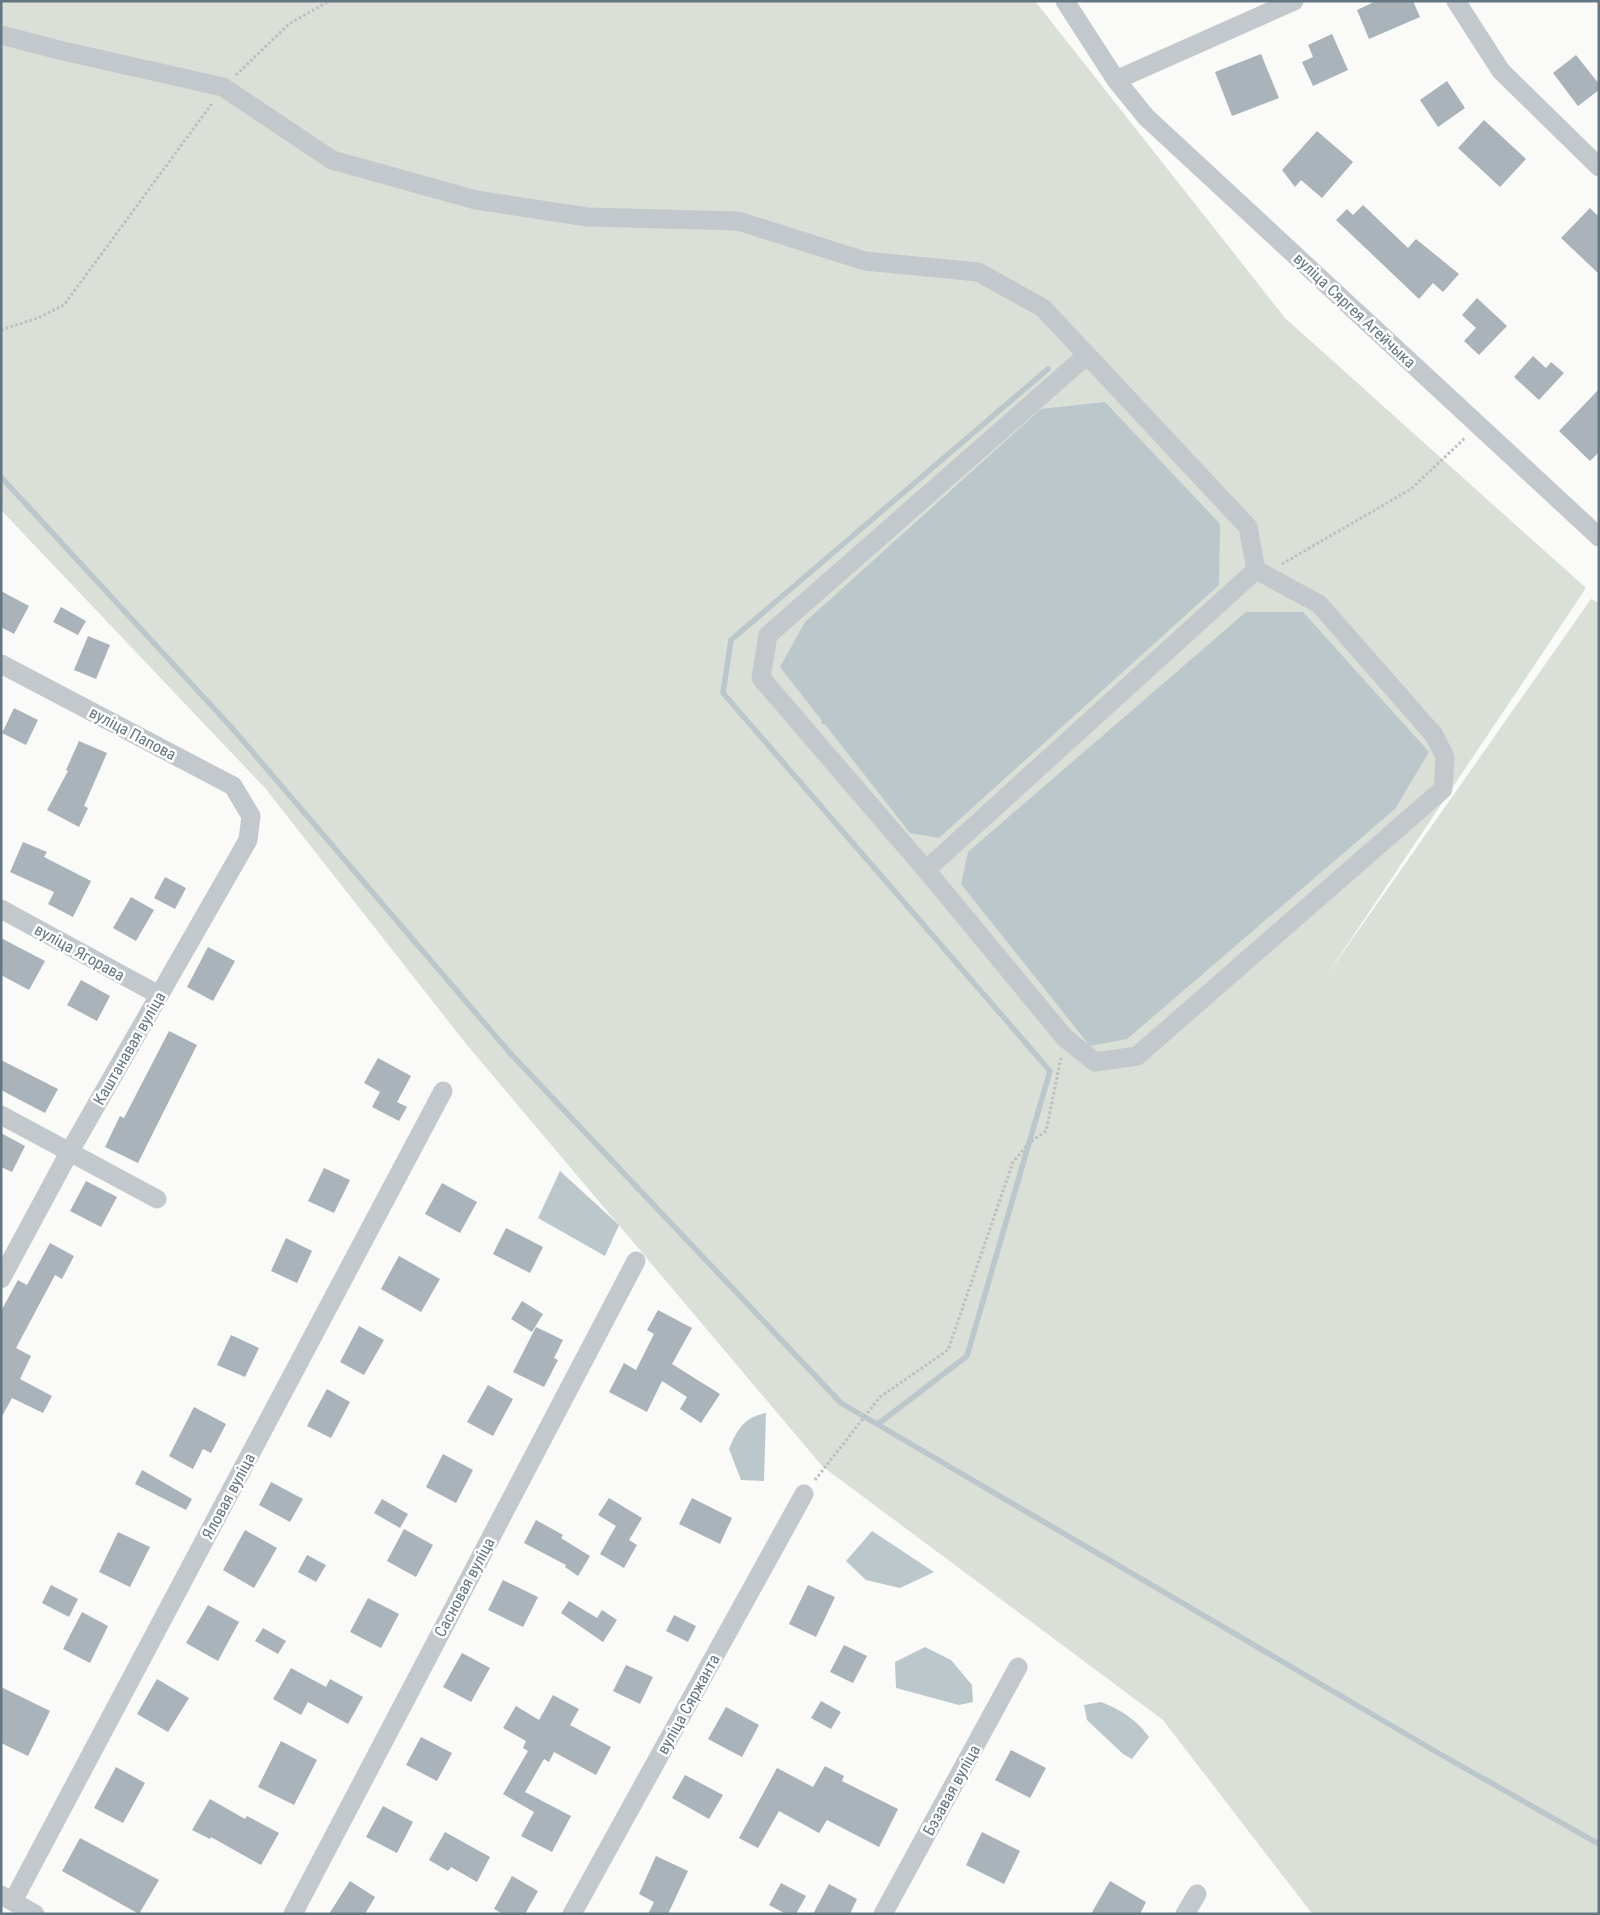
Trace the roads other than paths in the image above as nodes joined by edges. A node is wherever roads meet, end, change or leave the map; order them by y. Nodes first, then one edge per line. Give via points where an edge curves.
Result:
1 (1064, 1) edge
2 (1294, 1) edge
3 (1456, 1) edge
4 (1, 35) edge
5 (1116, 80) junction
6 (1599, 167) edge
7 (1087, 355) junction
8 (1599, 537) edge
9 (1260, 572) junction
10 (1, 664) edge
11 (251, 816) joint
12 (926, 870) junction
13 (1, 909) edge
14 (159, 995) junction
15 (443, 1091) dead end
16 (1, 1115) edge
17 (70, 1151) junction
18 (158, 1199) dead end
19 (636, 1261) dead end
20 (1, 1279) edge
21 (804, 1494) road end
22 (1018, 1666) dead end
23 (1197, 1894) dead end
24 (7, 1898) edge
25 (35, 1914) edge
26 (293, 1914) edge
27 (572, 1914) edge
28 (883, 1914) edge
29 (1185, 1914) edge

1 - 5 street, вуліца Сяргея Агейчыка
2 - 5 street
3 - 6 street via 1501,71
4 - 7 street via 223,87 332,160 476,200 587,217 738,221 865,261 978,272 1043,308
5 - 8 street, вуліца Сяргея Агейчыка via 1146,116
7 - 9 street via 1248,528
7 - 12 street via 768,635 761,678
9 - 12 street
9 - 12 street via 1319,604 1434,735 1444,758 1443,789 1137,1056 1095,1062 1065,1038
10 - 11 street, вуліца Папова via 233,786
11 - 14 street, Каштанавая вуліца via 248,840
13 - 14 street, вуліца Ягорава
14 - 17 street, Каштанавая вуліца
15 - 24 street, Яловая вуліца
16 - 17 street
17 - 18 street
17 - 20 street, Каштанавая вуліца
19 - 26 street, Сасновая вуліца
21 - 27 street, вуліца Сяржанта
22 - 28 street, Бэзавая вуліца
23 - 29 street
24 - 25 street

